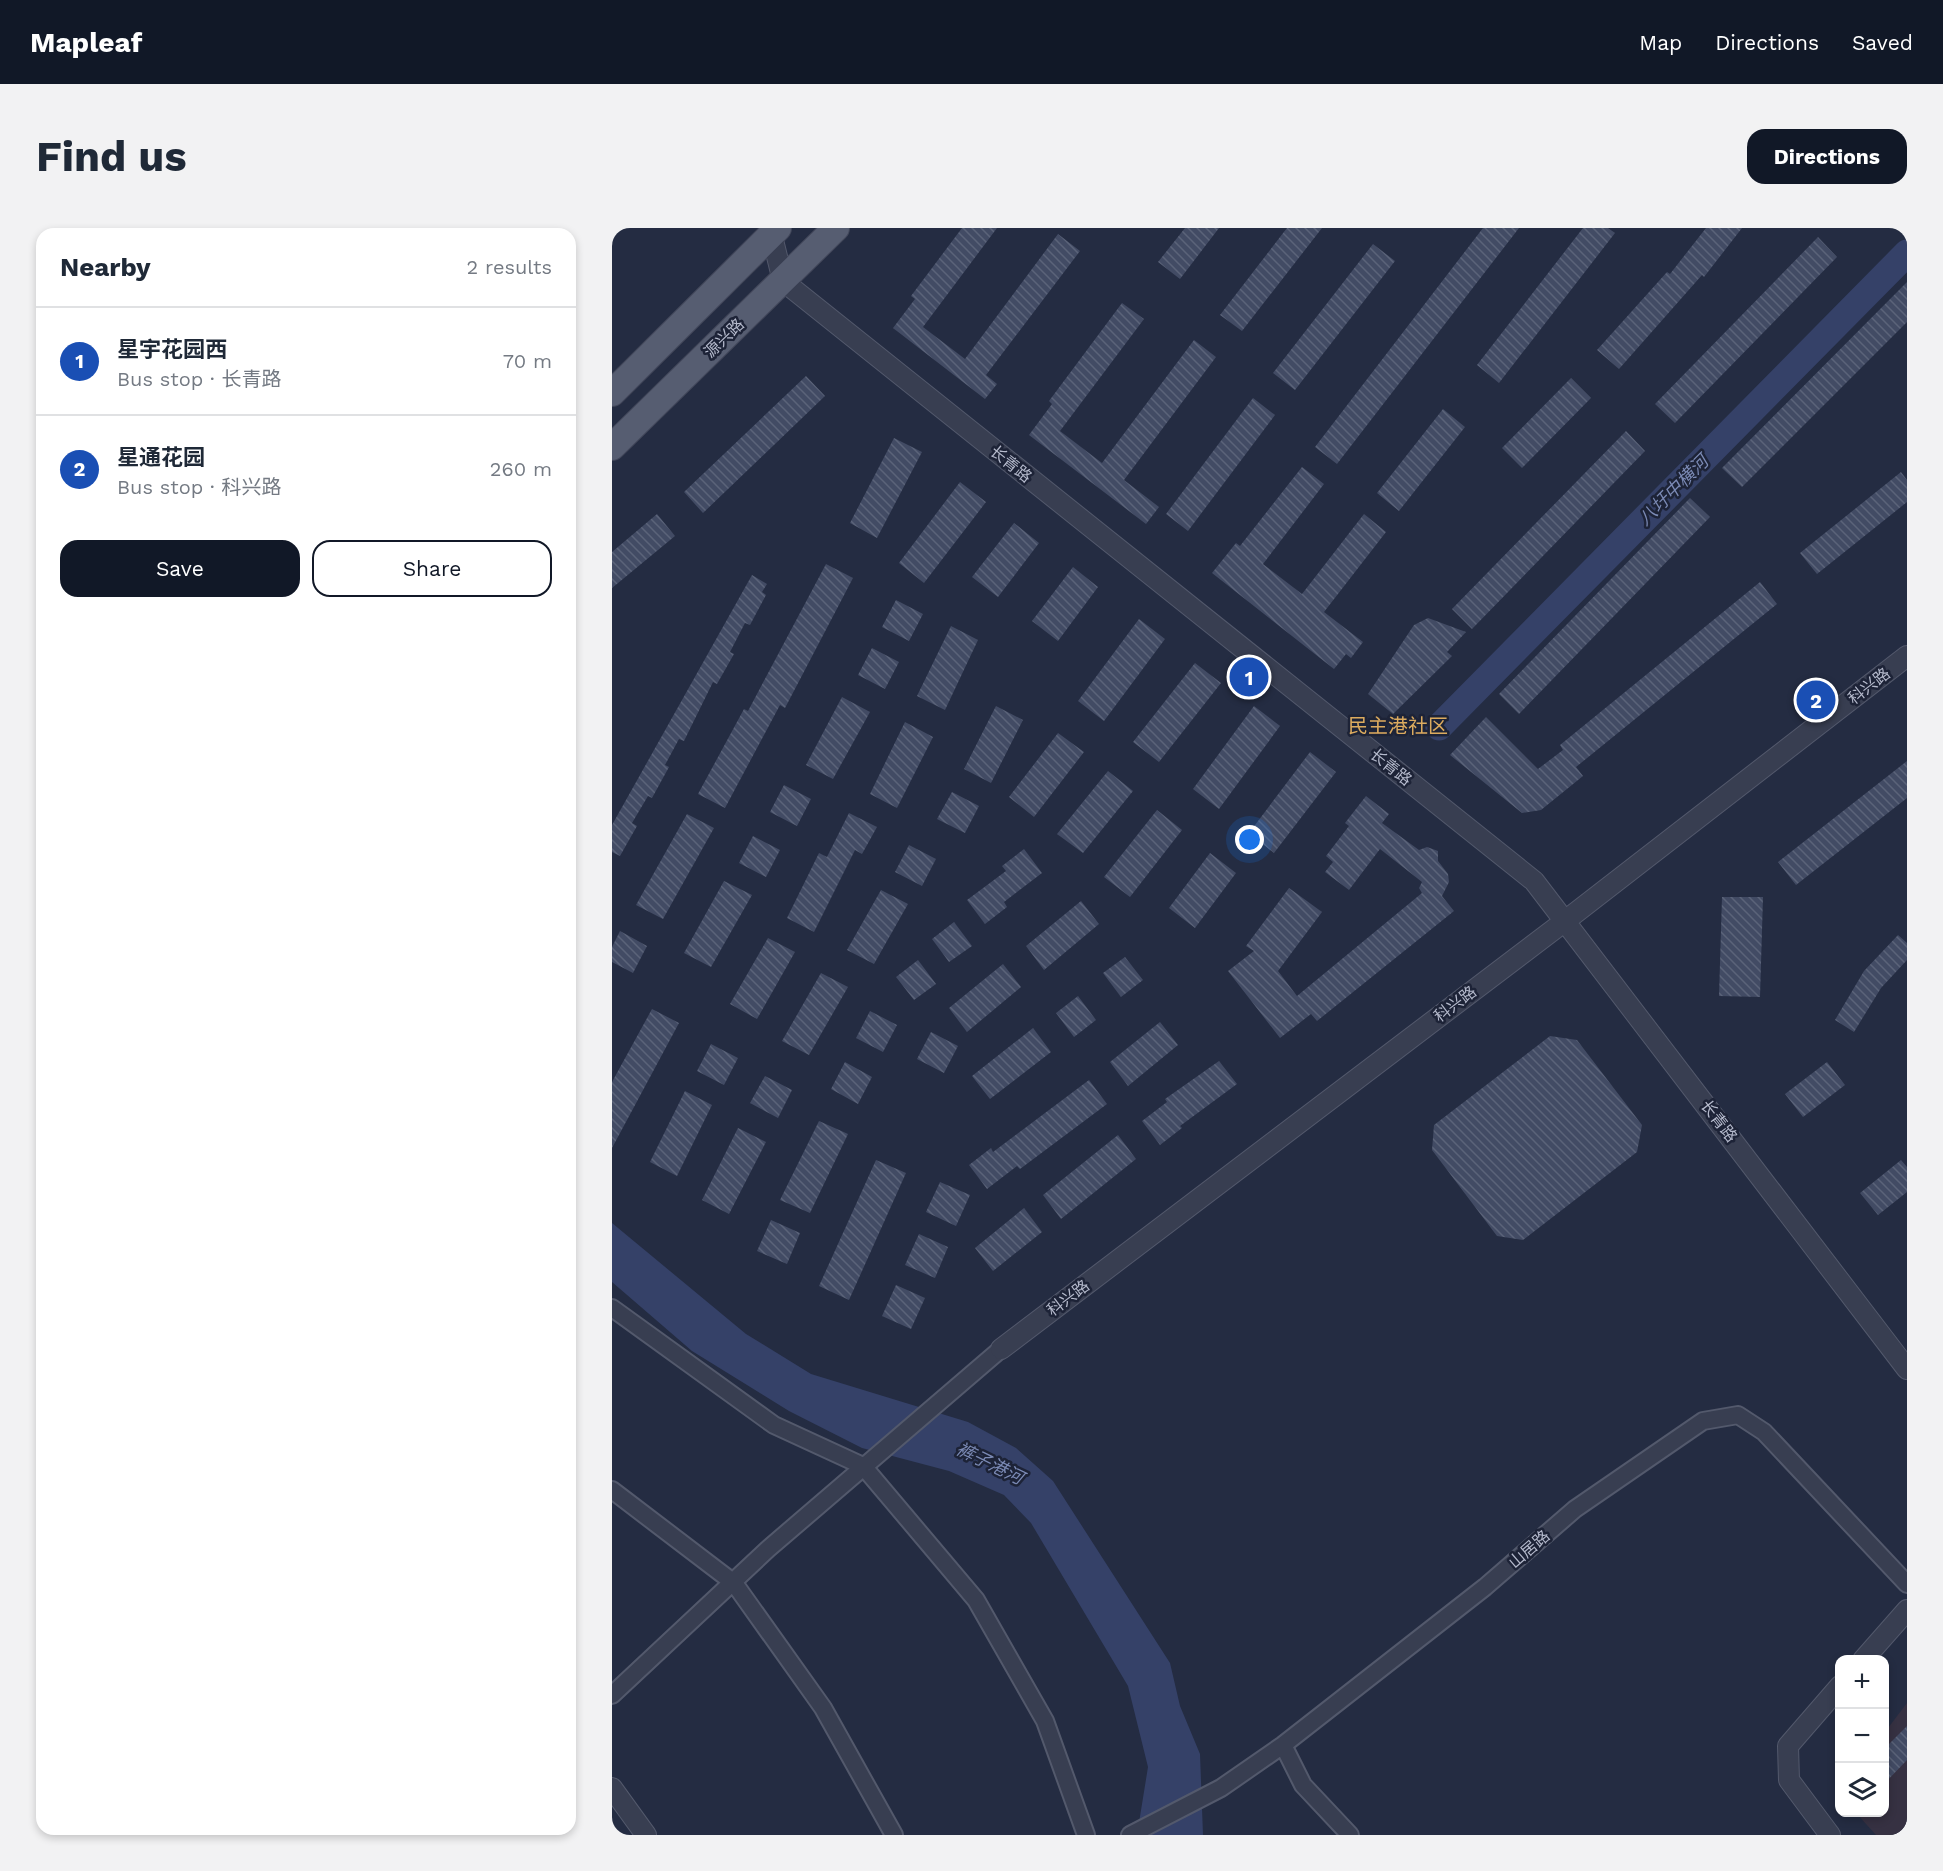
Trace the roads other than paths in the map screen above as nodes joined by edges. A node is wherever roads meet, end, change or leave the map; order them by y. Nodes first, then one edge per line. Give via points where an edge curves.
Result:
1 (836, 228) edge
2 (773, 230) edge
3 (783, 281) junction
4 (612, 393) edge
5 (612, 447) edge
6 (1907, 656) edge
7 (1565, 921) junction
8 (612, 1308) edge
9 (1001, 1349) joint
10 (1907, 1369) edge
11 (868, 1461) junction
12 (612, 1490) edge
13 (734, 1583) junction
14 (1907, 1584) edge
15 (1907, 1610) edge
16 (1867, 1655) edge
17 (1835, 1691) edge
18 (612, 1695) edge
19 (1283, 1745) junction
20 (612, 1788) edge
21 (646, 1835) edge
22 (894, 1835) edge
23 (1086, 1835) edge
24 (1130, 1835) edge
25 (1350, 1835) edge
26 (1830, 1835) edge

1 - 3 main road, 源兴路
2 - 3 street
2 - 4 main road
3 - 5 main road, 源兴路
3 - 7 street, 长青路 via 1534,881
6 - 7 street, 科兴路
7 - 9 street, 科兴路
7 - 10 street, 长青路
8 - 11 street via 774,1425
9 - 11 street
11 - 13 street
11 - 23 street via 976,1600 1045,1721
12 - 13 street
13 - 18 street
13 - 22 street via 823,1707
14 - 19 street, 山居路 via 1764,1432 1738,1415 1703,1421 1575,1509 1485,1587
15 - 16 street
17 - 26 street via 1788,1746 1789,1780
19 - 24 street, 山居路 via 1221,1788
19 - 25 street via 1303,1785
20 - 21 street

